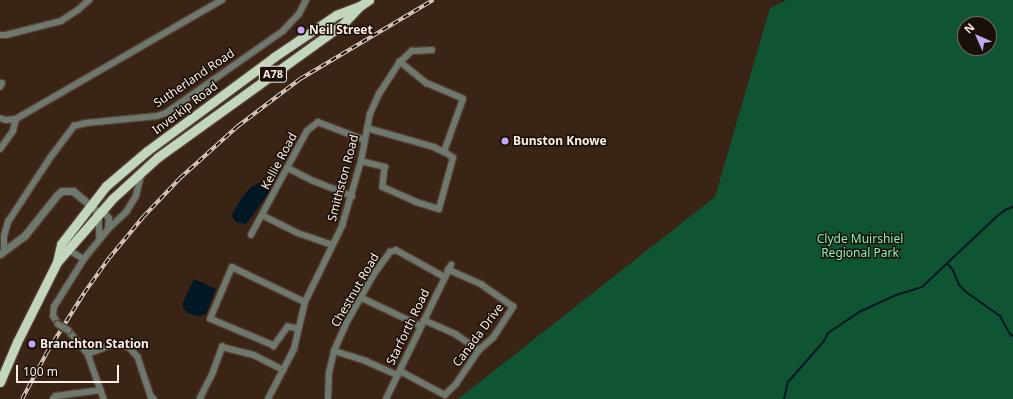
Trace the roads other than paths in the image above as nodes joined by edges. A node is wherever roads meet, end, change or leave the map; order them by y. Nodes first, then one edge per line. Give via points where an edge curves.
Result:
1 (89, 0) edge
2 (222, 0) edge
3 (306, 0) edge
4 (369, 0) edge
5 (358, 3) edge
6 (0, 35) edge
7 (432, 50) dead end
8 (400, 62) junction
9 (0, 118) edge
10 (16, 119) junction
11 (367, 128) junction
12 (365, 140) junction
13 (0, 149) edge
14 (444, 152) junction
15 (361, 161) junction
16 (288, 168) junction
17 (143, 170) junction
18 (352, 196) junction
19 (90, 205) junction
20 (99, 213) junction
21 (262, 215) junction
22 (108, 229) junction
23 (251, 235) dead end
24 (100, 237) junction
25 (332, 245) junction
26 (69, 250) junction
27 (2, 253) edge
28 (84, 259) junction
29 (57, 262) junction
30 (450, 268) joint
31 (445, 277) junction
32 (362, 298) junction
33 (305, 302) junction
34 (424, 320) junction
35 (421, 326) junction
36 (299, 329) junction
37 (479, 350) junction
38 (334, 351) junction
39 (88, 354) junction
40 (283, 370) junction
41 (399, 373) junction
42 (0, 382) edge
43 (102, 390) junction
44 (53, 399) edge
45 (104, 399) edge
46 (154, 399) edge
47 (201, 399) edge
48 (268, 399) edge
49 (328, 399) edge
50 (386, 399) edge

1 - 6 street via 61,21
2 - 10 street
3 - 27 street, Sutherland Road via 299,14 283,31 166,113 74,126 8,222
4 - 5 highway, Inverkip Road / A78
5 - 17 highway, Inverkip Road / A78 via 343,24 183,138
5 - 19 highway, Inverkip Road / A78 via 267,62 124,170
7 - 8 street, Smithston Road via 412,51
8 - 11 street, Smithston Road via 379,94
8 - 14 street via 427,84 463,99
9 - 10 street
10 - 13 street via 13,131
11 - 12 street, Smithston Road
11 - 14 street
12 - 15 street, Smithston Road
12 - 16 street, Kellie Road via 318,122 300,141
14 - 15 street via 453,158 439,209 383,187 385,167
15 - 18 street, Smithston Road
16 - 18 street
16 - 21 street, Kellie Road
17 - 20 highway, Inverkip Road / A78
17 - 22 street via 136,196 126,211
18 - 25 street, Smithston Road via 342,226
19 - 20 street
19 - 27 street via 73,191 62,191 25,235
19 - 29 highway, Inverkip Road / A78 via 61,244
20 - 22 street via 106,214 109,219
20 - 24 street
20 - 26 highway, Inverkip Road / A78
21 - 23 street, Kellie Road
21 - 25 street via 298,233
22 - 24 street
24 - 28 street
25 - 33 street, Smithston Road
26 - 28 street
26 - 29 highway, Inverkip Road / A78
28 - 39 street, bridge via 54,307 53,316
29 - 42 highway, Inverkip Road / A78
30 - 31 street, Starforth Road
30 - 37 street, Canada Drive via 482,285 513,307 493,338
31 - 32 street, Chestnut Road via 396,250 390,252 374,274
31 - 34 street, Starforth Road
32 - 35 street
32 - 38 street, Chestnut Road via 347,322
33 - 36 street, Smithston Road via 300,315
33 - 36 street via 232,267 210,318 274,346 288,327
34 - 35 street, Starforth Road
34 - 37 street via 457,335
35 - 41 street, Starforth Road
36 - 40 street, Smithston Road via 294,349
37 - 41 street, Canada Drive via 456,384 445,395
38 - 41 street
38 - 49 street, Chestnut Road via 329,373
39 - 43 street
39 - 46 street via 114,344 129,347 138,357
40 - 47 street via 254,355 222,346
40 - 48 street, Smithston Road
41 - 50 street, Starforth Road
43 - 44 street via 56,396
43 - 45 street

